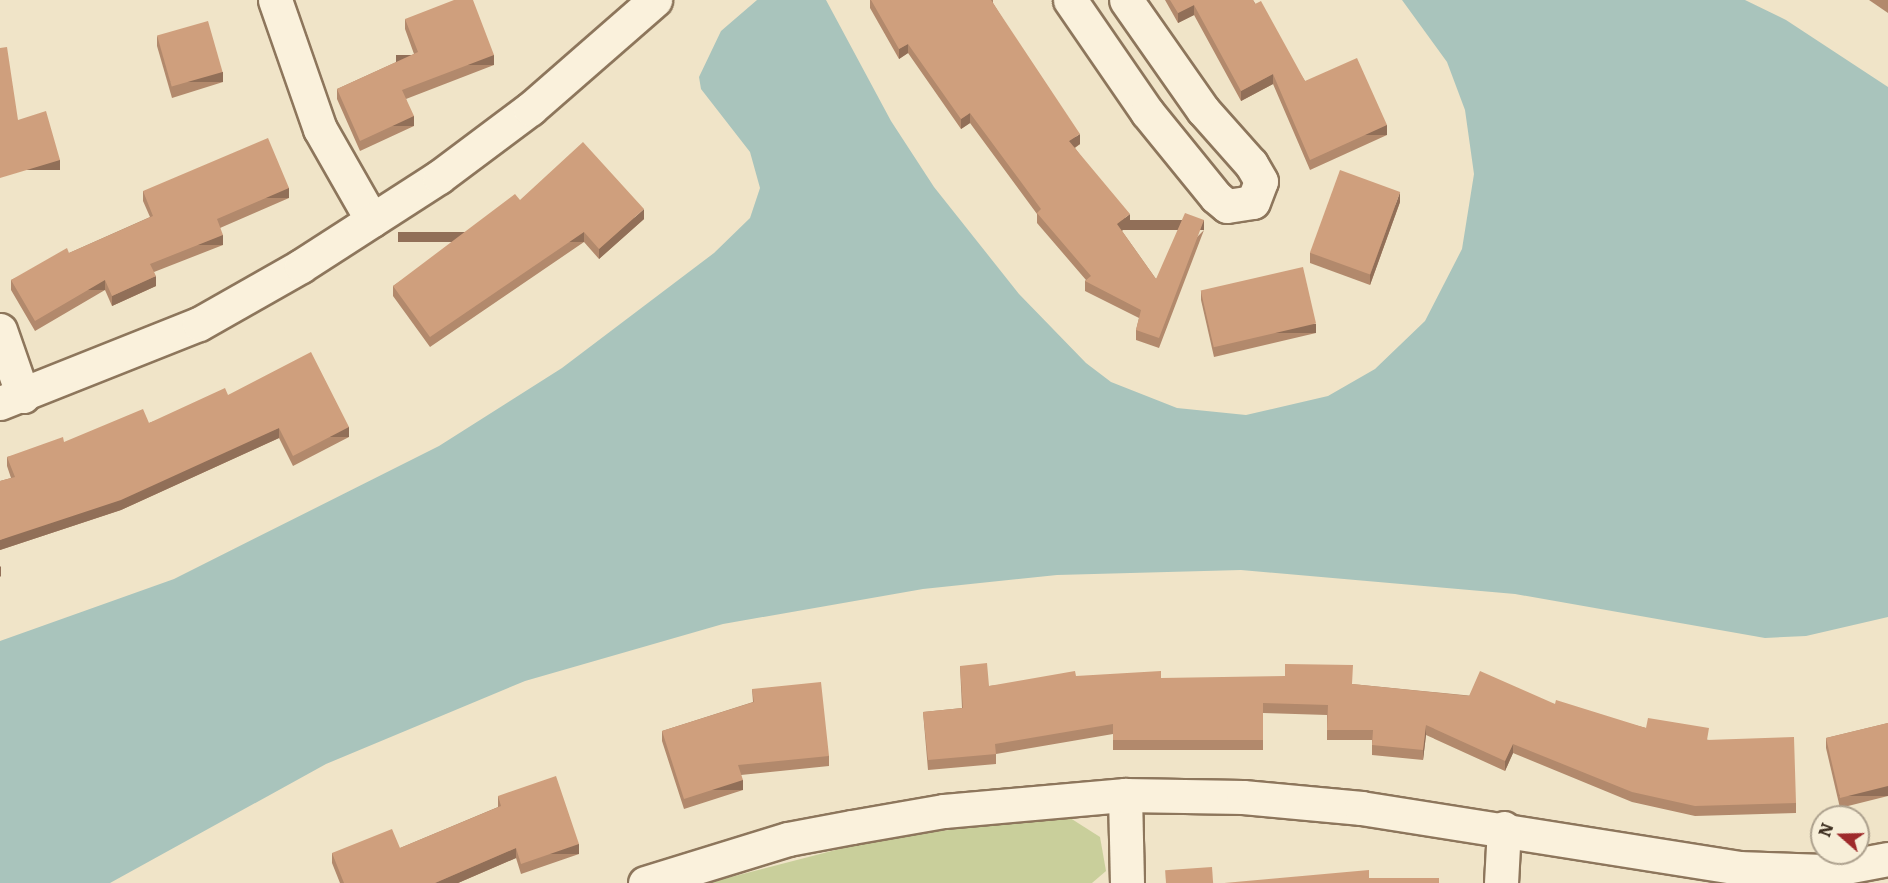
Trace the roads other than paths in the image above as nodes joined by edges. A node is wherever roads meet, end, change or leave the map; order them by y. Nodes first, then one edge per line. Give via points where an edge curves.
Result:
1 (275, 0) edge
2 (654, 0) edge
3 (1070, 0) edge
4 (1126, 0) edge
5 (372, 220) junction
6 (0, 330) edge
7 (11, 400) edge
8 (1125, 795) junction
9 (1504, 828) junction
10 (1876, 869) edge
11 (649, 883) edge
12 (1127, 883) edge
13 (1501, 883) edge

1 - 5 street via 320,129
2 - 5 street via 530,109
3 - 4 street via 1147,112 1216,197 1227,206 1253,202 1261,181 1251,164 1203,110
5 - 7 street via 199,324
6 - 7 street
8 - 9 street via 1243,797
8 - 11 street via 944,811 852,827 788,839
8 - 12 street
9 - 10 street via 1738,868
9 - 13 street

